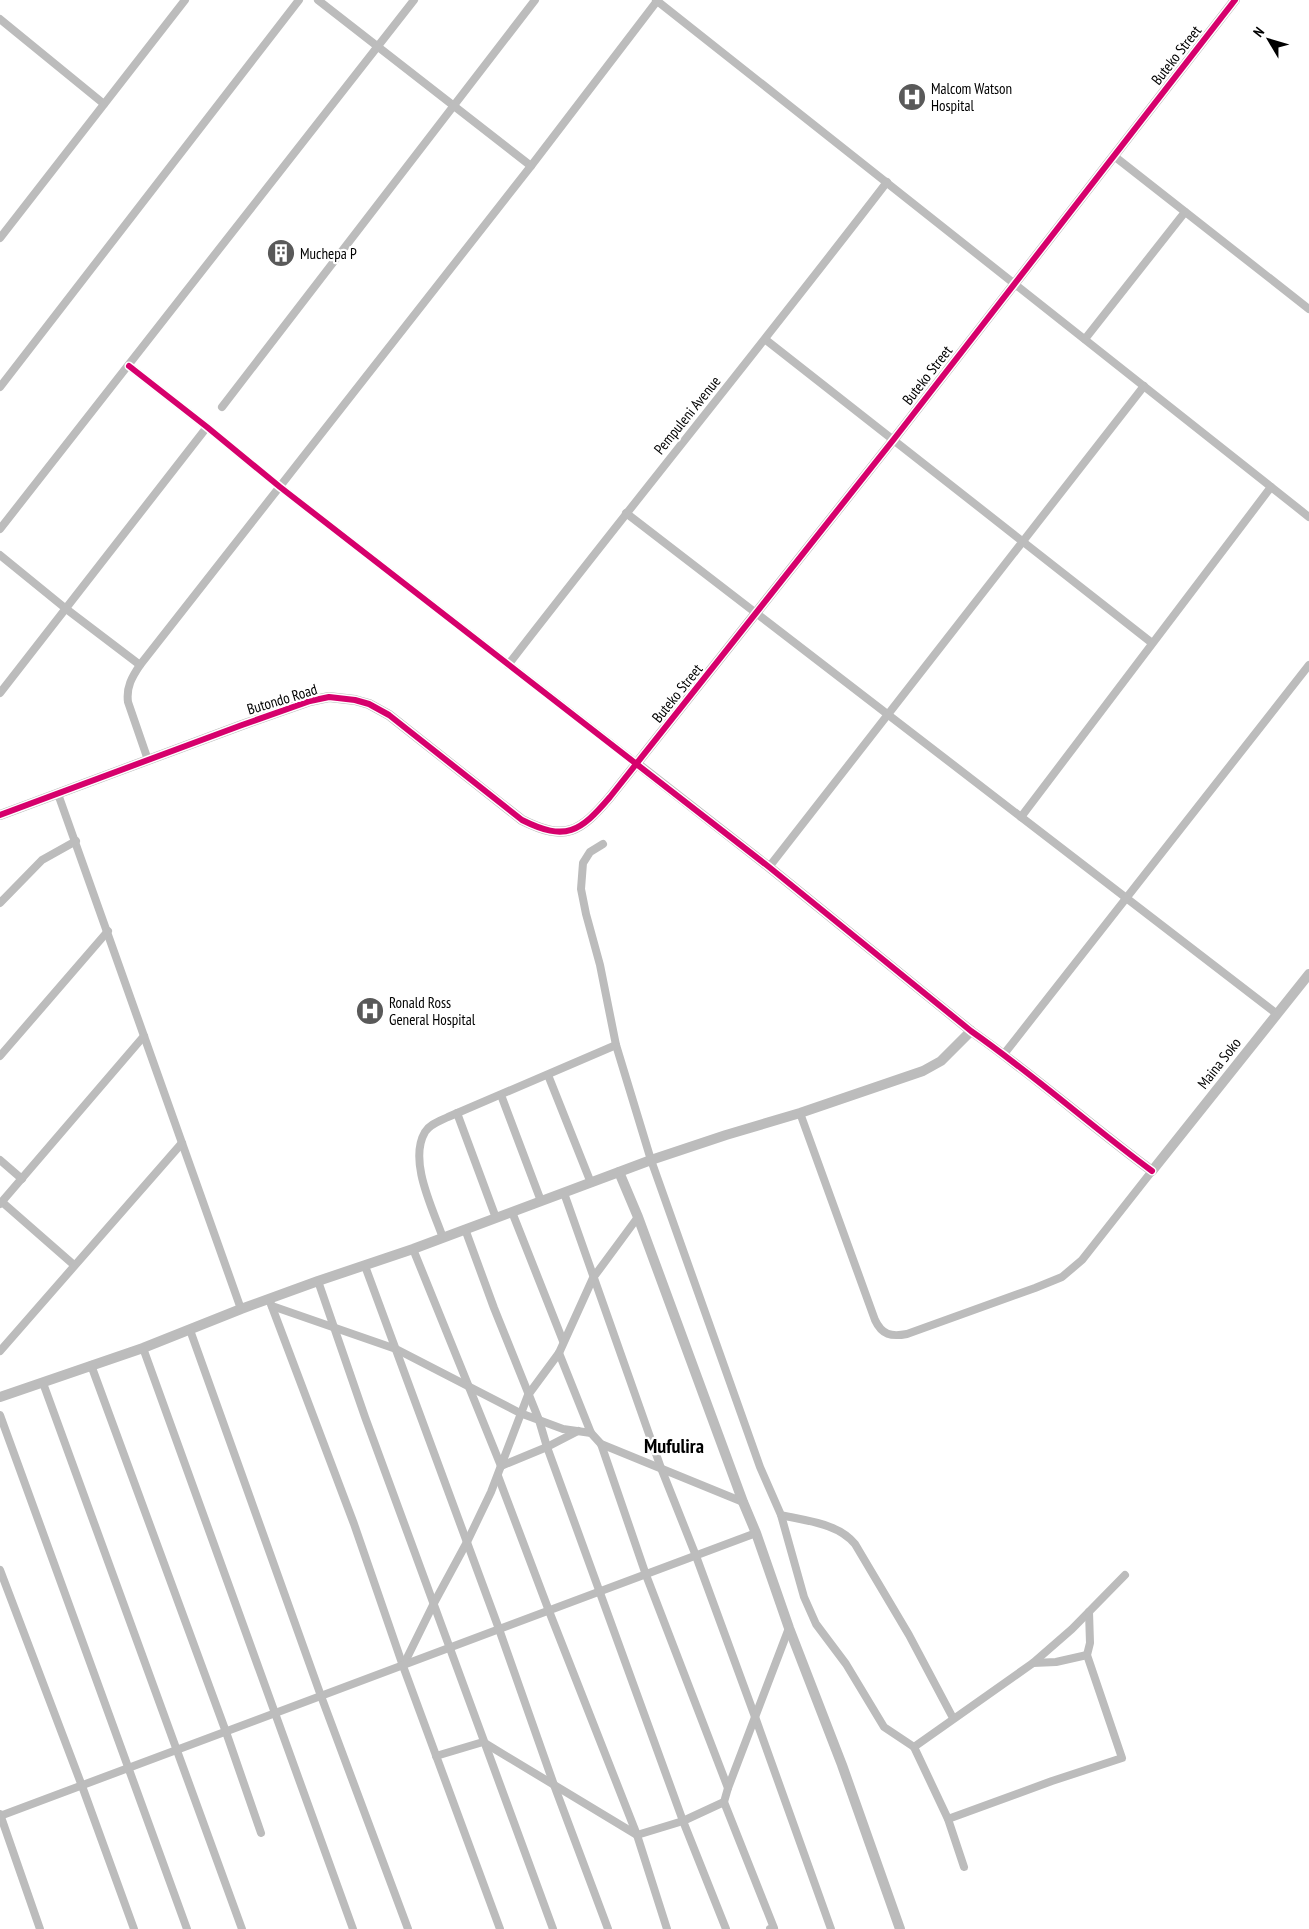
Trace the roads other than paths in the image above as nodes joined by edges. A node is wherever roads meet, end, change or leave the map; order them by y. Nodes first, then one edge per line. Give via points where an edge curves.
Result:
1 (185, 0) edge
2 (299, 0) edge
3 (318, 0) edge
4 (414, 0) edge
5 (536, 0) edge
6 (657, 0) edge
7 (1235, 0) edge
8 (0, 20) edge
9 (378, 47) junction
10 (104, 104) junction
11 (454, 106) junction
12 (1114, 156) junction
13 (531, 166) junction
14 (887, 182) junction
15 (1185, 212) junction
16 (0, 238) edge
17 (1014, 283) junction
18 (1309, 309) edge
19 (1084, 339) junction
20 (766, 340) junction
21 (129, 366) junction
22 (1144, 386) junction
23 (0, 387) edge
24 (222, 407) dead end
25 (207, 427) junction
26 (894, 439) junction
27 (1271, 486) junction
28 (280, 487) junction
29 (626, 513) junction
30 (1309, 516) edge
31 (0, 529) edge
32 (1024, 541) junction
33 (0, 555) edge
34 (65, 608) junction
35 (757, 613) junction
36 (1152, 643) junction
37 (140, 664) junction
38 (508, 665) junction
39 (1309, 665) edge
40 (0, 693) edge
41 (889, 714) junction
42 (148, 760) junction
43 (636, 763) junction
44 (58, 794) junction
45 (0, 815) edge
46 (1021, 817) junction
47 (76, 841) junction
48 (603, 844) dead end
49 (769, 867) junction
50 (1127, 898) junction
51 (0, 903) edge
52 (108, 931) junction
53 (1309, 974) edge
54 (1277, 1014) junction
55 (971, 1031) junction
56 (144, 1036) junction
57 (616, 1045) junction
58 (1004, 1054) junction
59 (0, 1056) edge
60 (548, 1075) junction
61 (501, 1094) junction
62 (457, 1113) junction
63 (800, 1113) junction
64 (182, 1143) junction
65 (0, 1160) edge
66 (651, 1160) junction
67 (1152, 1171) junction
68 (619, 1172) junction
69 (22, 1179) junction
70 (591, 1183) junction
71 (564, 1193) junction
72 (541, 1201) junction
73 (1, 1203) edge
74 (512, 1212) junction
75 (638, 1217) junction
76 (496, 1218) junction
77 (465, 1229) junction
78 (443, 1238) junction
79 (413, 1249) junction
80 (74, 1264) junction
81 (365, 1266) junction
82 (593, 1278) junction
83 (318, 1281) junction
84 (270, 1302) junction
85 (241, 1309) junction
86 (334, 1326) junction
87 (190, 1330) junction
88 (563, 1341) junction
89 (143, 1348) junction
90 (396, 1349) junction
91 (0, 1351) edge
92 (558, 1353) junction
93 (91, 1365) junction
94 (43, 1383) junction
95 (469, 1386) junction
96 (528, 1395) junction
97 (0, 1397) edge
98 (520, 1413) junction
99 (0, 1415) edge
100 (539, 1420) junction
101 (578, 1431) junction
102 (590, 1433) junction
103 (601, 1444) junction
104 (547, 1447) junction
105 (501, 1466) junction
106 (661, 1468) junction
107 (498, 1476) junction
108 (743, 1502) junction
109 (780, 1515) junction
110 (756, 1533) junction
111 (467, 1542) junction
112 (696, 1556) junction
113 (0, 1570) edge
114 (646, 1575) junction
115 (1125, 1575) dead end
116 (599, 1592) junction
117 (434, 1603) junction
118 (549, 1611) junction
119 (1089, 1612) junction
120 (789, 1628) junction
121 (499, 1629) junction
122 (449, 1648) junction
123 (1087, 1655) junction
124 (1033, 1663) junction
125 (403, 1666) junction
126 (321, 1696) junction
127 (275, 1714) junction
128 (754, 1714) junction
129 (954, 1718) junction
130 (226, 1732) junction
131 (483, 1742) junction
132 (914, 1747) junction
133 (177, 1750) junction
134 (436, 1756) junction
135 (128, 1768) junction
136 (554, 1785) junction
137 (82, 1786) junction
138 (728, 1788) junction
139 (724, 1802) junction
140 (0, 1815) edge
141 (948, 1819) junction
142 (683, 1821) junction
143 (261, 1833) dead end
144 (637, 1835) junction
145 (964, 1867) dead end
146 (40, 1929) edge
147 (134, 1929) edge
148 (187, 1929) edge
149 (242, 1929) edge
150 (353, 1929) edge
151 (408, 1929) edge
152 (500, 1929) edge
153 (552, 1929) edge
154 (608, 1929) edge
155 (668, 1929) edge
156 (726, 1929) edge
157 (774, 1929) edge
158 (831, 1929) edge
159 (900, 1929) edge

1 - 10 street
2 - 23 street
3 - 9 street
4 - 9 street
5 - 11 street
6 - 13 street
6 - 14 street
7 - 12 street, Buteko Street
8 - 10 street
9 - 11 street
9 - 21 street
10 - 16 street
11 - 13 street
11 - 24 street
12 - 15 street
12 - 17 street, Buteko Street
13 - 28 street
14 - 17 street
14 - 20 street, Pempuleni Avenue
15 - 18 street
15 - 19 street
17 - 19 street
17 - 26 street, Buteko Street
19 - 22 street
20 - 26 street
20 - 29 street, Pempuleni Avenue
21 - 25 street
21 - 31 street
22 - 27 street
22 - 32 street
25 - 28 street
25 - 34 street
26 - 32 street
26 - 35 street, Buteko Street
27 - 30 street
27 - 36 street
28 - 37 street
28 - 38 street
29 - 35 street
29 - 38 street, Pempuleni Avenue
32 - 36 street
32 - 41 street
33 - 34 street
34 - 37 street
34 - 40 street
35 - 41 street
35 - 43 street, Buteko Street
36 - 46 street
37 - 42 street via 127,694
38 - 43 street
39 - 50 street
41 - 46 street
41 - 49 street
42 - 43 street, Butondo Road via 310,701 329,697 355,700 389,715 522,820 555,833 578,828 587,821
42 - 44 street, Butondo Road
43 - 49 street
44 - 45 street, Butondo Road
44 - 47 street
46 - 50 street
47 - 51 street via 42,860
47 - 52 street
48 - 57 street via 590,852 583,863 581,889
49 - 55 street
50 - 54 street
50 - 58 street
52 - 56 street
52 - 59 street
53 - 54 street, Maina Soko
54 - 67 street, Maina Soko
55 - 58 street
55 - 63 street via 941,1061 923,1071
56 - 64 street
56 - 69 street
57 - 60 street
57 - 66 street
58 - 67 street via 1101,1134
60 - 61 street
60 - 70 street
61 - 62 street
61 - 72 street
62 - 76 street
62 - 78 street via 428,1128 419,1158 420,1172
63 - 66 street
63 - 67 street via 875,1320 887,1335 907,1334 1062,1277 1082,1260
64 - 80 street
64 - 85 street
65 - 69 street
66 - 68 street
66 - 109 street via 742,1419
68 - 70 street
68 - 75 street
69 - 73 street
70 - 71 street
71 - 72 street
71 - 82 street
72 - 74 street
73 - 80 street
74 - 76 street
74 - 88 street
75 - 82 street
75 - 108 street
76 - 77 street
77 - 78 street
77 - 96 street
78 - 79 street
79 - 81 street
79 - 95 street
80 - 91 street
81 - 83 street
81 - 90 street
82 - 88 street
82 - 106 street
83 - 84 street
83 - 86 street
84 - 85 street
84 - 86 street
84 - 125 street via 354,1524
85 - 87 street
86 - 90 street
86 - 117 street
87 - 89 street
87 - 126 street
88 - 92 street
89 - 93 street
89 - 127 street
90 - 95 street
90 - 111 street
92 - 96 street
92 - 102 street
93 - 94 street
93 - 130 street
94 - 97 street
94 - 133 street
95 - 98 street
95 - 105 street
96 - 98 street
96 - 100 street
98 - 100 street
98 - 105 street
99 - 135 street
100 - 101 street
100 - 104 street
101 - 102 street
101 - 104 street
102 - 103 street
103 - 106 street
103 - 114 street
104 - 105 street
104 - 116 street
105 - 107 street
106 - 108 street
106 - 112 street
107 - 111 street
107 - 118 street
108 - 110 street
109 - 129 street via 834,1528 848,1535 909,1635
109 - 132 street via 804,1596 816,1624 846,1664 884,1727
110 - 112 street
110 - 120 street
111 - 117 street
111 - 121 street
112 - 114 street
112 - 128 street
113 - 137 street
114 - 116 street
114 - 138 street
115 - 119 street
116 - 118 street
116 - 142 street
117 - 122 street
117 - 125 street
118 - 121 street
118 - 144 street
119 - 123 street
119 - 124 street
120 - 128 street
120 - 159 street
121 - 122 street
121 - 136 street
122 - 125 street
122 - 131 street
123 - 124 street
123 - 141 street via 1122,1758
124 - 129 street
125 - 126 street
125 - 134 street
126 - 127 street
126 - 151 street
127 - 130 street
127 - 150 street
128 - 138 street
128 - 158 street
129 - 132 street
130 - 133 street
130 - 143 street
131 - 134 street
131 - 136 street
131 - 153 street
132 - 141 street
133 - 135 street
133 - 149 street
134 - 152 street
135 - 137 street
135 - 148 street
136 - 144 street
136 - 154 street
137 - 140 street
137 - 147 street
138 - 139 street
139 - 142 street
139 - 157 street
140 - 146 street
141 - 145 street
142 - 144 street
142 - 156 street
144 - 155 street

